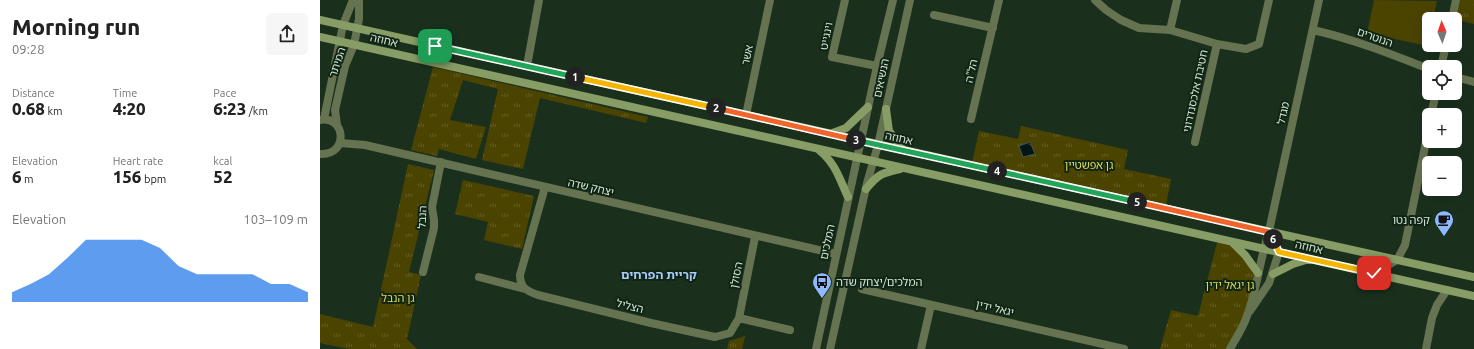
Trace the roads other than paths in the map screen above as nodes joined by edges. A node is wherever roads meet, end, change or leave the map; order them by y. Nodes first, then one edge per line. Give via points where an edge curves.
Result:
1 (353, 0) edge
2 (359, 0) edge
3 (540, 0) edge
4 (770, 0) edge
5 (845, 0) edge
6 (893, 0) edge
7 (910, 0) edge
8 (999, 0) edge
9 (1095, 0) edge
10 (1177, 0) edge
11 (1269, 0) edge
12 (1319, 0) edge
13 (1456, 0) edge
14 (1453, 12) edge
15 (934, 15) dead end
16 (320, 20) edge
17 (343, 25) junction
18 (357, 28) junction
19 (993, 28) junction
20 (1170, 30) junction
21 (1313, 30) junction
22 (320, 38) edge
23 (340, 42) junction
24 (1217, 44) junction
25 (354, 45) junction
26 (527, 66) junction
27 (877, 66) junction
28 (1422, 66) edge
29 (1462, 79) edge
30 (1474, 82) edge
31 (868, 107) junction
32 (886, 109) junction
33 (746, 115) junction
34 (322, 119) edge
35 (971, 119) dead end
36 (337, 125) junction
37 (830, 134) junction
38 (861, 141) junction
39 (1195, 142) dead end
40 (340, 143) junction
41 (878, 145) junction
42 (817, 148) junction
43 (1425, 148) edge
44 (904, 150) junction
45 (320, 154) edge
46 (857, 158) junction
47 (441, 162) junction
48 (874, 162) junction
49 (904, 168) junction
50 (545, 187) junction
51 (866, 189) junction
52 (848, 197) junction
53 (1269, 232) junction
54 (755, 237) junction
55 (1232, 242) junction
56 (1264, 249) junction
57 (1279, 252) junction
58 (836, 254) junction
59 (1310, 259) junction
60 (1397, 260) junction
61 (423, 272) dead end
62 (1258, 273) junction
63 (1374, 273) junction
64 (1272, 274) junction
65 (479, 277) dead end
66 (1474, 277) edge
67 (525, 289) junction
68 (862, 289) dead end
69 (1447, 290) junction
70 (1474, 296) edge
71 (931, 305) junction
72 (1247, 315) junction
73 (739, 318) junction
74 (790, 330) dead end
75 (730, 333) joint
76 (816, 349) edge
77 (830, 349) edge
78 (921, 349) edge
79 (1124, 349) edge
80 (1230, 349) edge
81 (1426, 349) edge

1 - 17 street, המיתר
2 - 18 street, המיתר
3 - 26 street
4 - 33 street, אשר
5 - 27 street, וינגייט via 832,57
6 - 27 street, הנשיאים
7 - 32 street, הנשיאים
8 - 19 street, הל"ה
9 - 20 street, חטיבת אלכסנדרוני via 1121,20 1139,28
10 - 20 street
11 - 24 street, חטיבת אלכסנדרוני via 1258,44 1246,49
12 - 21 street, מגדל
13 - 14 street
15 - 19 street
16 - 17 main road, אחוזה
17 - 18 main road, אחוזה
17 - 23 street, המיתר
18 - 25 street, המיתר
18 - 26 main road, אחוזה
19 - 35 street, הל"ה
20 - 24 street, חטיבת אלכסנדרוני
21 - 28 street, הנוטרים via 1341,37
21 - 53 street, מגדל
22 - 23 main road, אחוזה
23 - 25 main road, אחוזה
23 - 34 street, המיתר
24 - 39 street, חטיבת אלכסנדרוני
25 - 36 street, המיתר via 345,66 335,110
25 - 42 main road, אחוזה
26 - 33 main road, אחוזה
27 - 31 street, הנשיאים
29 - 30 street
31 - 37 main road via 846,128
31 - 38 street, הנשיאים
32 - 41 street, הנשיאים
32 - 44 main road via 890,131
33 - 37 main road, אחוזה
34 - 36 street
36 - 40 street, המיתר via 340,130
37 - 38 main road, אחוזה
38 - 41 main road, אחוזה
38 - 46 street, המלכים
40 - 45 street via 334,151
40 - 47 street, יצחק שדה via 365,145
41 - 44 main road, אחוזה
41 - 48 street, הנשיאים
42 - 46 main road, אחוזה
42 - 52 main road via 834,166
43 - 60 street via 1406,245
44 - 53 main road, אחוזה
46 - 48 main road, אחוזה
46 - 52 street, המלכים
47 - 50 street, יצחק שדה
47 - 61 street, הנבל via 432,207 434,228
48 - 49 main road, אחוזה
48 - 51 street
49 - 51 main road via 888,171 876,177
49 - 55 main road, אחוזה
50 - 54 street, יצחק שדה
50 - 67 street via 520,275 520,282
51 - 77 street
52 - 58 street, המלכים
53 - 56 street, מגדל
53 - 57 street
53 - 60 main road, אחוזה
54 - 58 street, יצחק שדה
54 - 73 street, הסולן
55 - 56 main road, אחוזה
55 - 62 main road
56 - 57 main road, אחוזה
56 - 62 street, מגדל
57 - 59 main road, אחוזה
57 - 64 street
58 - 76 street, המלכים
59 - 63 main road, אחוזה
59 - 64 main road
60 - 63 street
60 - 66 main road, אחוזה
62 - 72 street, מגדל
63 - 69 main road, אחוזה
64 - 72 street via 1270,284
65 - 67 street, הצליל
67 - 75 street, הצליל via 702,334 716,337
68 - 71 street, יגאל ידין
69 - 70 main road, אחוזה
69 - 81 street via 1432,318
71 - 78 street
71 - 79 street, יגאל ידין
72 - 80 street
73 - 74 street
73 - 75 street, הסולן

